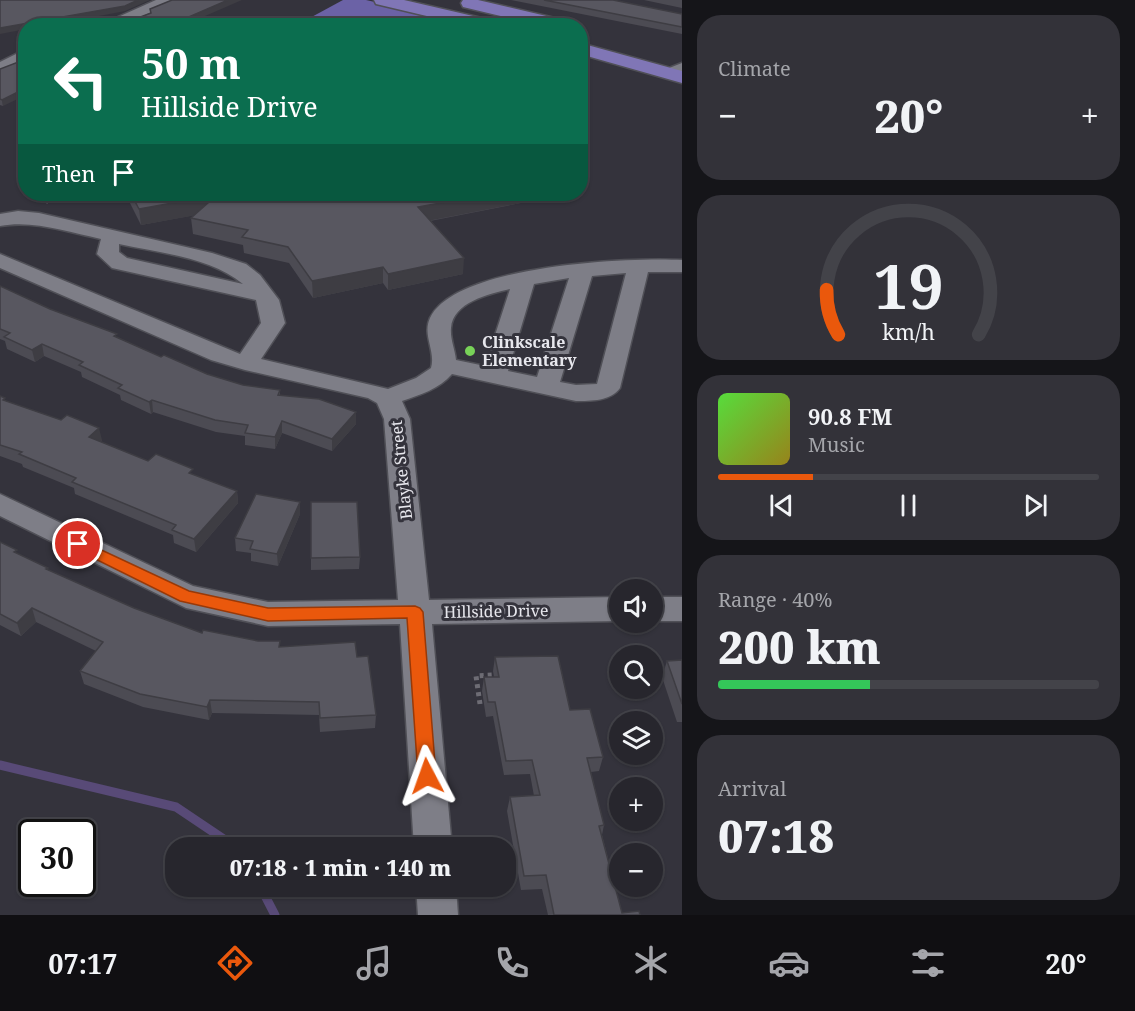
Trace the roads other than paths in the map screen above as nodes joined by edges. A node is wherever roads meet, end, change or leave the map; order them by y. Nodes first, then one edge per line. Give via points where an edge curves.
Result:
1 (168, 0) edge
2 (382, 0) edge
3 (456, 0) edge
4 (124, 18) edge
5 (460, 18) edge
6 (532, 18) edge
7 (588, 49) edge
8 (18, 58) edge
9 (677, 66) edge
10 (0, 68) edge
11 (0, 220) edge
12 (0, 260) edge
13 (639, 265) junction
14 (682, 266) edge
15 (583, 269) junction
16 (524, 280) junction
17 (245, 363) junction
18 (445, 365) junction
19 (494, 375) junction
20 (546, 387) junction
21 (386, 398) junction
22 (0, 504) edge
23 (609, 609) edge
24 (663, 609) edge
25 (682, 609) edge
26 (415, 612) junction
27 (432, 837) edge
28 (437, 897) edge
29 (438, 915) edge

1 - 4 street
2 - 5 main road
3 - 6 main road
7 - 9 main road
8 - 10 street
11 - 17 street via 39,219 114,236 108,254 120,263 264,295 273,323
12 - 17 street, Blayke Street
13 - 14 street
13 - 15 street
13 - 20 street via 608,388 576,393
15 - 16 street
15 - 20 street
16 - 18 street via 463,297 448,308 437,332
16 - 19 street
17 - 21 street, Blayke Street via 363,388
18 - 19 street
18 - 21 street via 438,375
19 - 20 street
21 - 26 street, Blayke Street via 397,419
22 - 26 street, Hillside Drive via 186,596 268,614
23 - 26 street, Hillside Drive
24 - 25 street
26 - 27 street, Blayke Street
28 - 29 street

